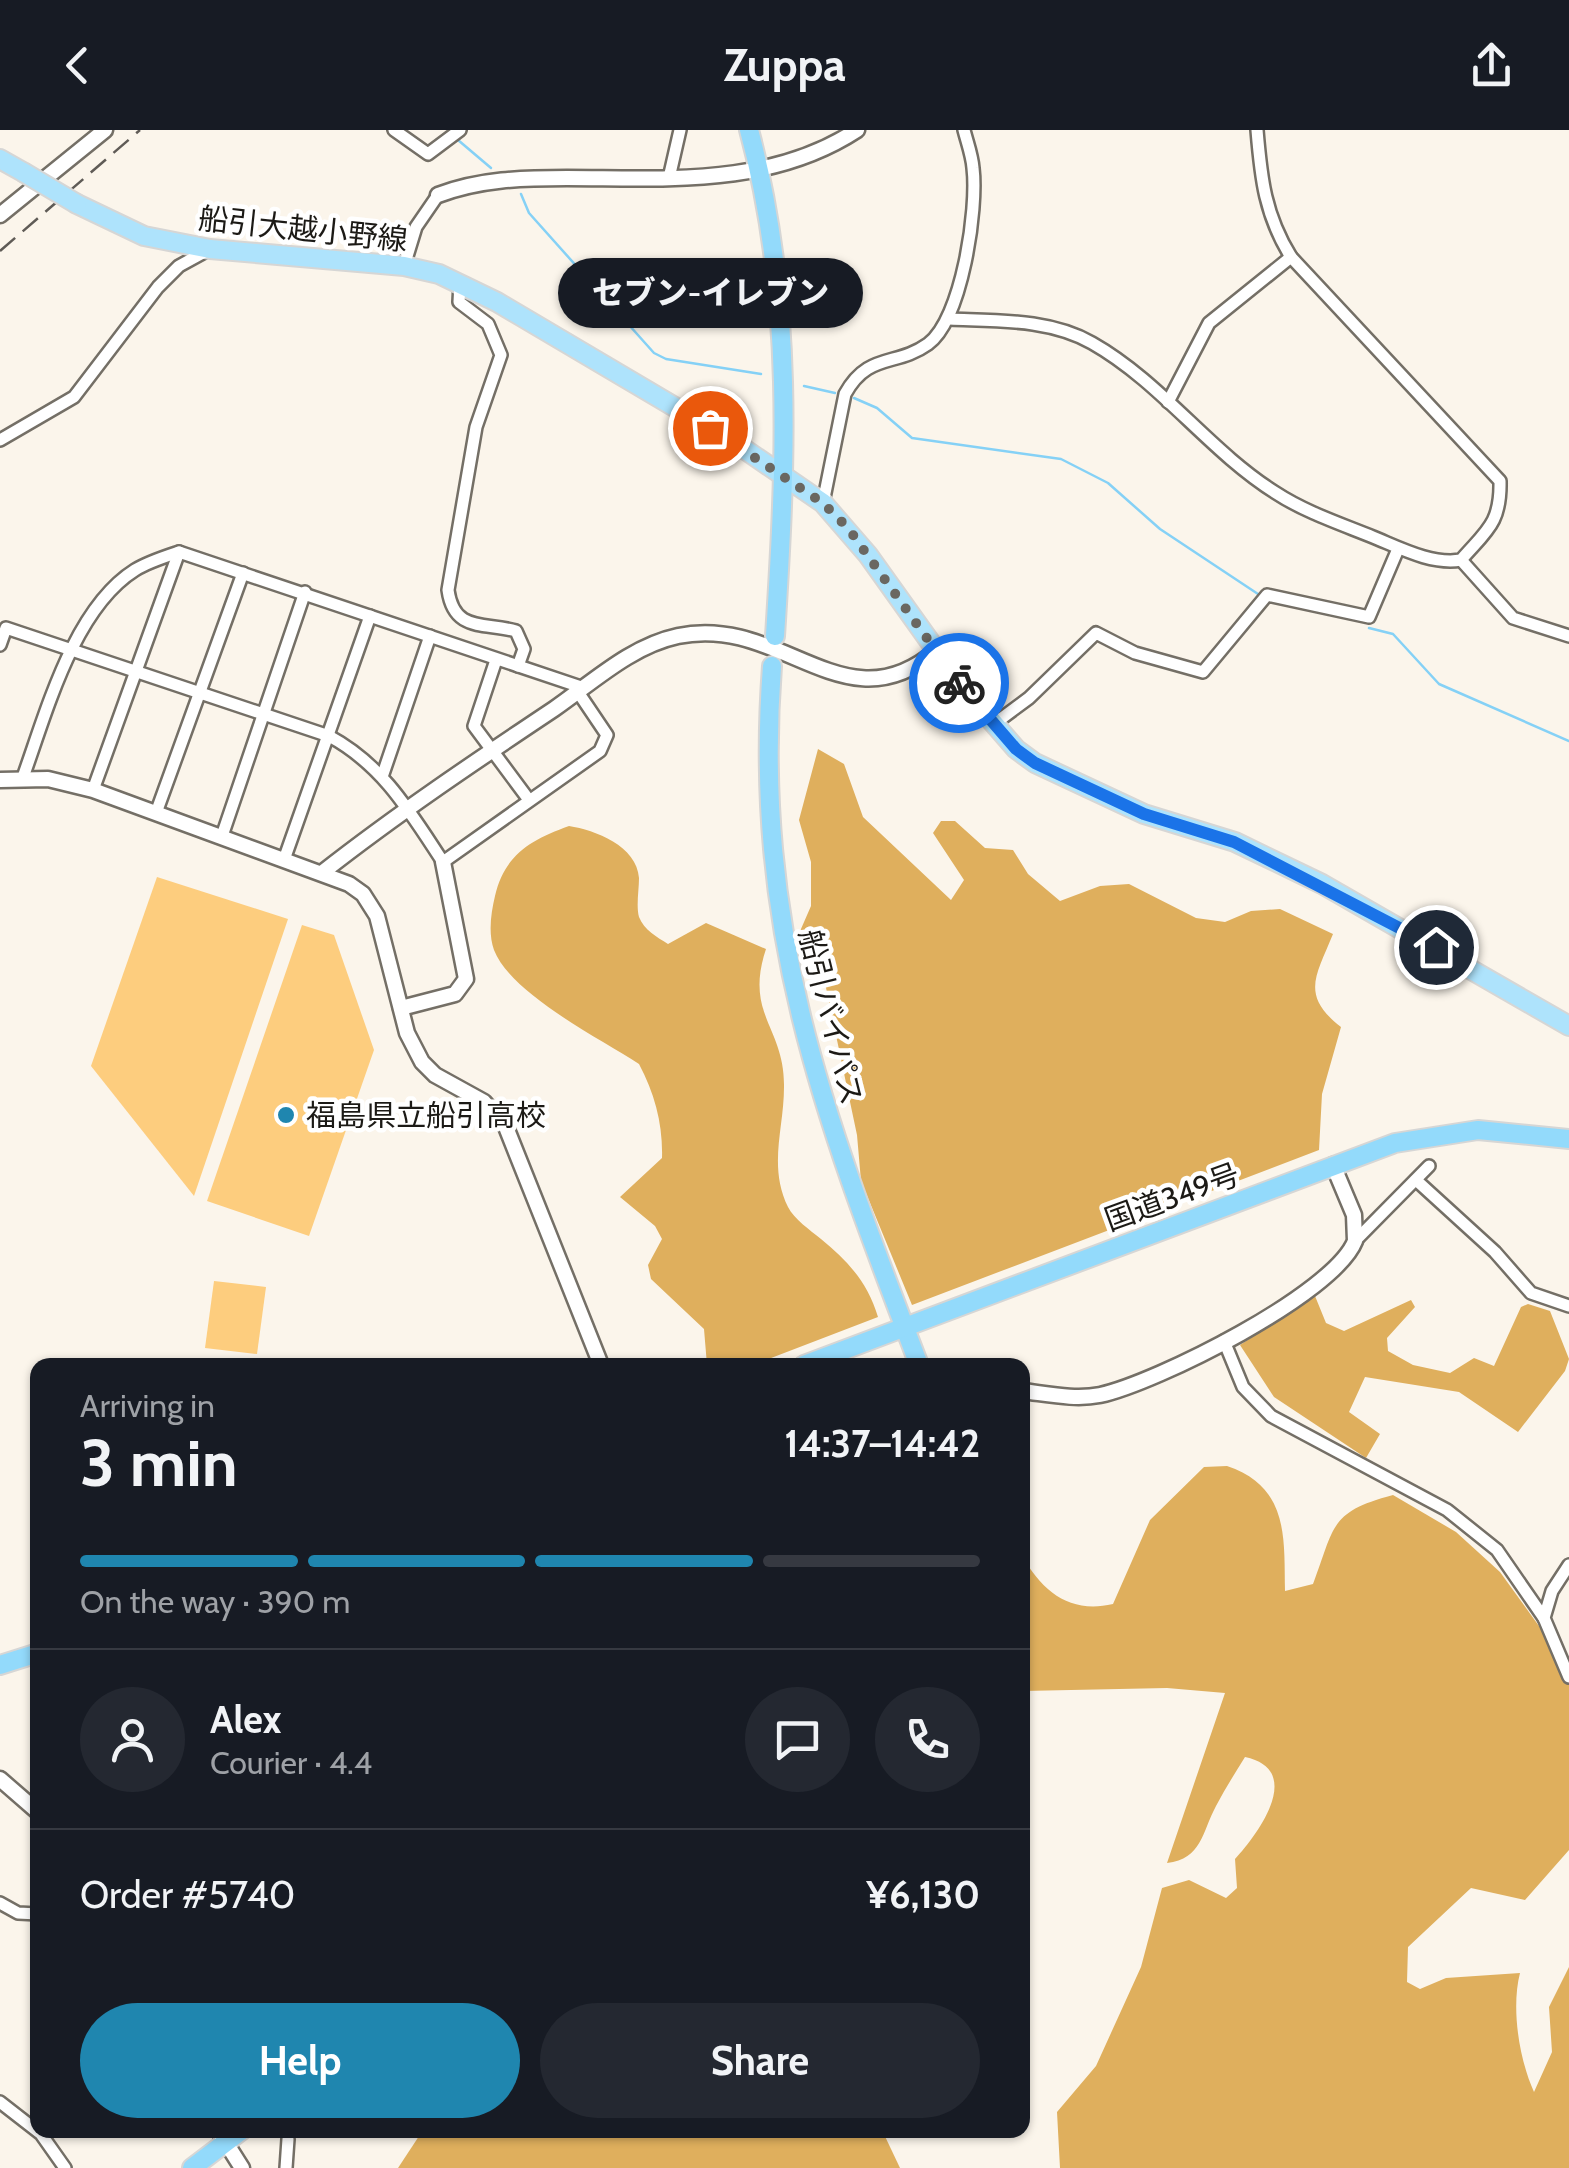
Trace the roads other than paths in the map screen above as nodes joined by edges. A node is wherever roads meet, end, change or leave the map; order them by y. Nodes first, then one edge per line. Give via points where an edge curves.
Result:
1 (105, 130) edge
2 (394, 130) edge
3 (460, 130) edge
4 (680, 130) edge
5 (750, 130) edge
6 (857, 130) edge
7 (964, 130) edge
8 (1257, 130) edge
9 (0, 158) edge
10 (760, 171) junction
11 (668, 178) junction
12 (438, 195) joint
13 (0, 215) edge
14 (210, 249) junction
15 (1291, 257) junction
16 (404, 266) junction
17 (460, 283) junction
18 (950, 320) junction
19 (1168, 402) junction
20 (0, 440) edge
21 (785, 476) junction
22 (823, 503) junction
23 (1398, 549) junction
24 (178, 552) junction
25 (1461, 560) junction
26 (243, 572) junction
27 (305, 592) junction
28 (370, 616) junction
29 (430, 636) junction
30 (774, 636) dead end
31 (1569, 636) edge
32 (0, 645) edge
33 (71, 646) junction
34 (936, 651) junction
35 (496, 660) junction
36 (518, 666) junction
37 (772, 666) dead end
38 (138, 669) junction
39 (581, 690) junction
40 (200, 692) junction
41 (264, 714) junction
42 (994, 724) junction
43 (329, 736) junction
44 (492, 749) junction
45 (383, 774) junction
46 (0, 780) edge
47 (22, 780) junction
48 (94, 790) junction
49 (529, 800) junction
50 (409, 810) junction
51 (156, 813) junction
52 (222, 836) junction
53 (285, 857) junction
54 (443, 862) junction
55 (324, 872) junction
56 (401, 1008) junction
57 (1569, 1026) edge
58 (1569, 1138) edge
59 (1333, 1165) junction
60 (1429, 1166) dead end
61 (1416, 1180) junction
62 (1355, 1241) junction
63 (1569, 1306) edge
64 (904, 1328) junction
65 (1224, 1341) junction
66 (598, 1358) edge
67 (823, 1358) edge
68 (915, 1358) edge
69 (1030, 1392) edge
70 (1569, 1565) edge
71 (1544, 1618) junction
72 (30, 1655) edge
73 (0, 1664) edge
74 (1569, 1678) edge
75 (0, 1779) edge
76 (30, 1805) edge
77 (0, 1904) edge
78 (30, 1914) edge
79 (0, 2102) edge
80 (30, 2125) edge
81 (44, 2138) edge
82 (220, 2138) edge
83 (223, 2138) edge
84 (288, 2138) dead end
85 (65, 2168) edge
86 (192, 2168) edge
87 (242, 2168) edge
88 (286, 2168) edge

1 - 13 street
2 - 3 street via 428,154
4 - 11 street
5 - 10 highway
6 - 10 street
7 - 18 street via 973,199
8 - 15 street via 1263,198
9 - 14 main road, 船引大越小野線, bridge via 144,236
10 - 11 street
10 - 21 highway via 784,358
11 - 12 street via 507,179
12 - 16 street via 416,228
14 - 16 main road, 船引大越小野線
14 - 20 street via 158,287 74,397
15 - 19 street via 1209,323
15 - 25 street via 1500,481 1501,502 1490,528
16 - 17 main road, 船引大越小野線
17 - 21 main road, 船引大越小野線
17 - 36 street via 459,302 488,324 501,355 476,427 450,605 478,628 516,631 524,650
18 - 19 street via 1064,330 1116,359
18 - 22 street via 925,346 866,367 853,380
19 - 23 street via 1274,492
21 - 22 main road, 船引大越小野線
21 - 30 highway
22 - 34 main road, 船引大越小野線
23 - 25 street
23 - 42 street via 1368,617 1267,595 1203,672 1135,654 1096,633
24 - 26 street
24 - 33 street via 116,585
24 - 38 street
25 - 31 street via 1513,618
26 - 27 street
26 - 40 street
27 - 28 street
27 - 41 street
28 - 29 street
28 - 43 street
29 - 35 street
29 - 45 street
32 - 33 street via 6,628
33 - 38 street
33 - 47 street
34 - 39 street via 899,676 865,681 735,635 693,633 637,652
34 - 42 main road, 船引大越小野線
35 - 36 street
35 - 44 street via 474,726
36 - 39 street
37 - 64 highway, 船引バイパス via 768,768 781,935 821,1102
38 - 40 street
38 - 48 street
39 - 44 street
39 - 49 street via 606,743
40 - 41 street
40 - 51 street
41 - 43 street
41 - 52 street
42 - 57 main road, 船引大越小野線 via 1035,763 1322,884
43 - 45 street
43 - 53 street
44 - 49 street
44 - 50 street
45 - 50 street
46 - 47 street
47 - 48 street
48 - 51 street
49 - 54 street
50 - 54 street
50 - 55 street
51 - 52 street
52 - 53 street
53 - 55 street
54 - 56 street via 466,979 455,994
55 - 56 street via 364,894 372,906
56 - 66 street via 422,1062 484,1102 506,1127
58 - 59 highway, 国道349号 via 1452,1132
59 - 62 street via 1354,1215
59 - 64 highway, 国道349号
60 - 61 street
61 - 62 street
61 - 63 street via 1531,1293
62 - 65 street via 1293,1300
64 - 67 highway, 国道349号
64 - 68 highway, 船引バイパス
65 - 69 street via 1098,1395
65 - 71 street via 1244,1388 1272,1416 1447,1510 1497,1550
70 - 71 street
71 - 74 street
72 - 73 highway
75 - 76 street
77 - 78 street
79 - 80 street
81 - 85 street
82 - 86 highway
83 - 87 street
84 - 88 street

